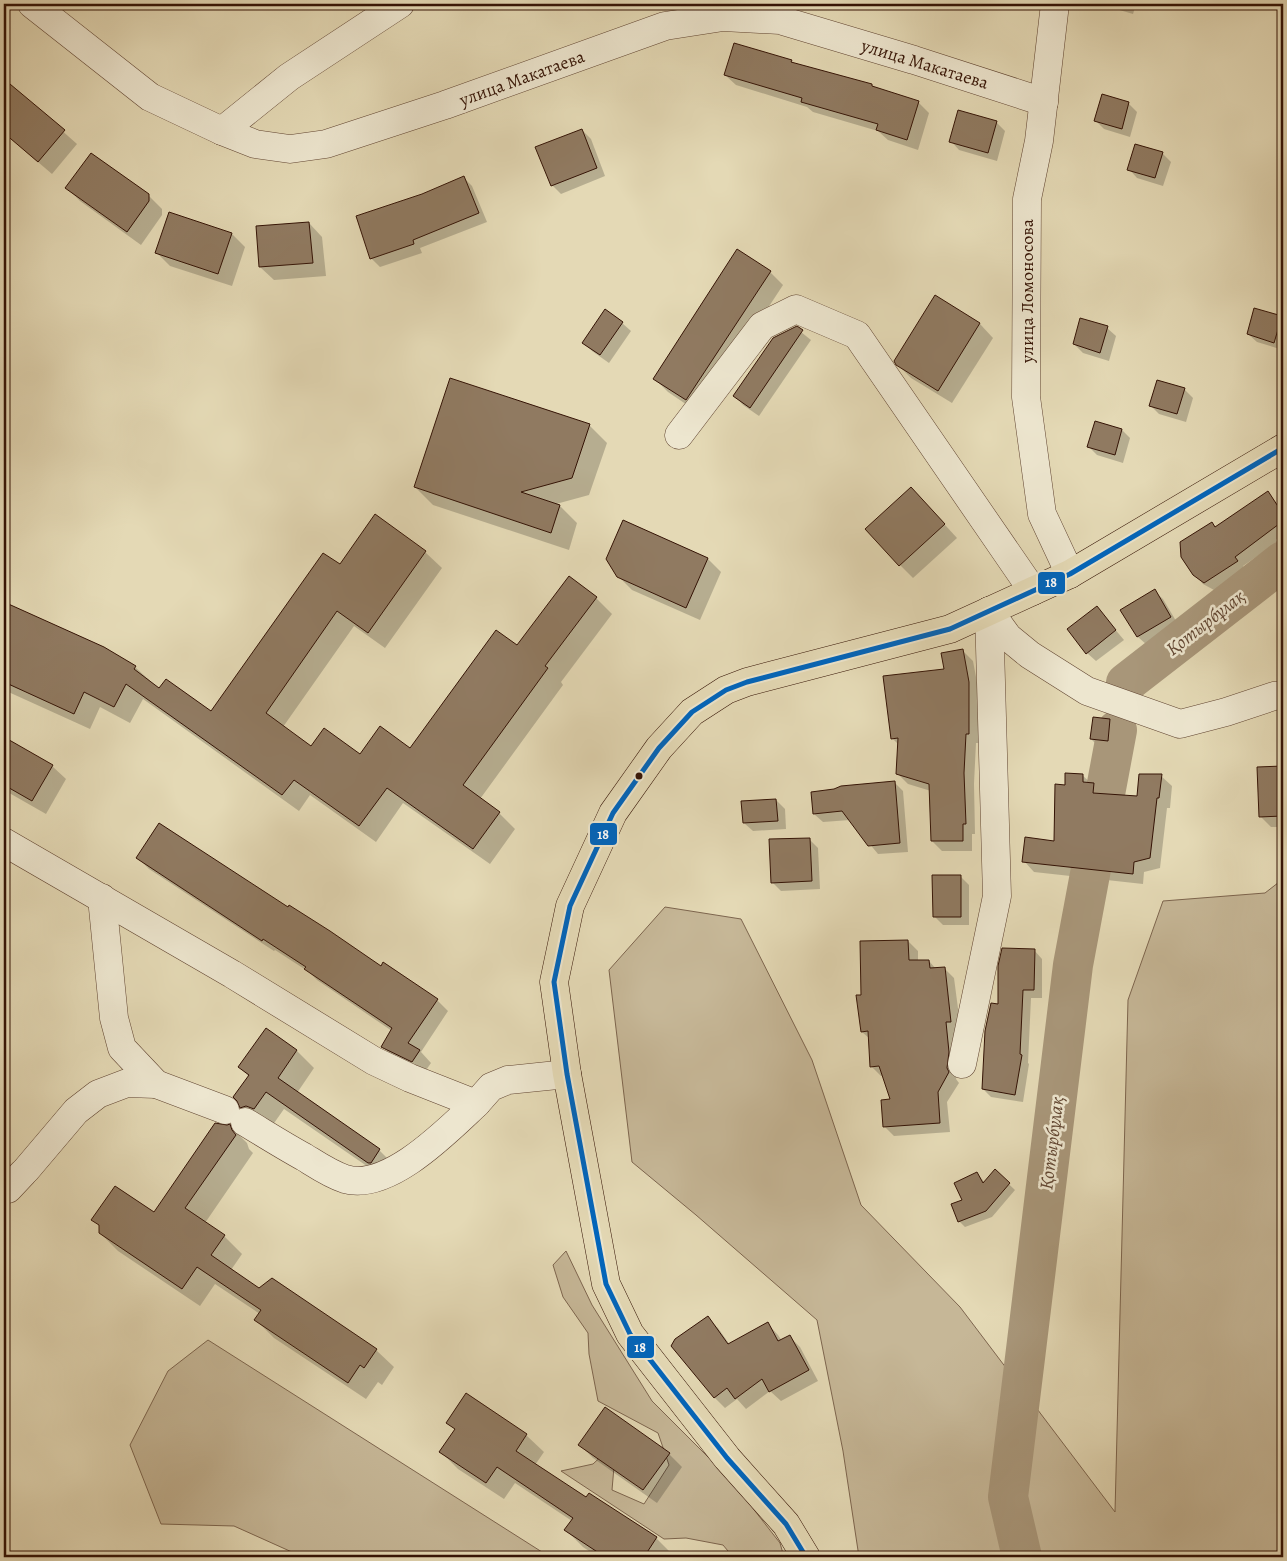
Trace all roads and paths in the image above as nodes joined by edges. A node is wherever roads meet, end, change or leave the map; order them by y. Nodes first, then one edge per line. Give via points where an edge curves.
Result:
1 (32, 4) edge
2 (400, 4) edge
3 (1055, 4) edge
4 (1044, 102) junction
5 (222, 131) junction
6 (680, 435) dead end
7 (1283, 448) edge
8 (1070, 574) junction
9 (1033, 591) junction
10 (989, 611) junction
11 (1280, 702) edge
12 (4, 842) edge
13 (102, 898) junction
14 (962, 1064) dead end
15 (567, 1074) junction
16 (156, 1084) junction
17 (476, 1104) junction
18 (18, 1178) edge
19 (806, 1557) edge

1 - 5 street, улица Макатаева via 150,97
2 - 5 street via 289,77
3 - 4 street, улица Ломоносова
4 - 5 street, улица Макатаева via 780,20 723,18 665,26 445,106 326,144 290,149 255,144
4 - 8 street, улица Ломоносова via 1027,199 1026,397 1042,514
6 - 9 street via 762,326 796,309 857,335
7 - 8 main road
8 - 9 main road
9 - 10 main road
10 - 11 street via 1008,637 1030,655 1087,691 1180,724
10 - 14 street via 997,896
10 - 15 main road via 950,629 747,682 726,690 685,719 659,748 613,813 570,906 554,982
12 - 13 street
13 - 16 street via 118,1035 122,1048
13 - 17 street via 374,1061
15 - 17 street via 508,1080 491,1088
15 - 19 main road via 606,1284 630,1334 727,1458 786,1524
16 - 17 street via 235,1116 330,1173 363,1181 409,1162
16 - 18 street via 127,1083 98,1094 76,1111

